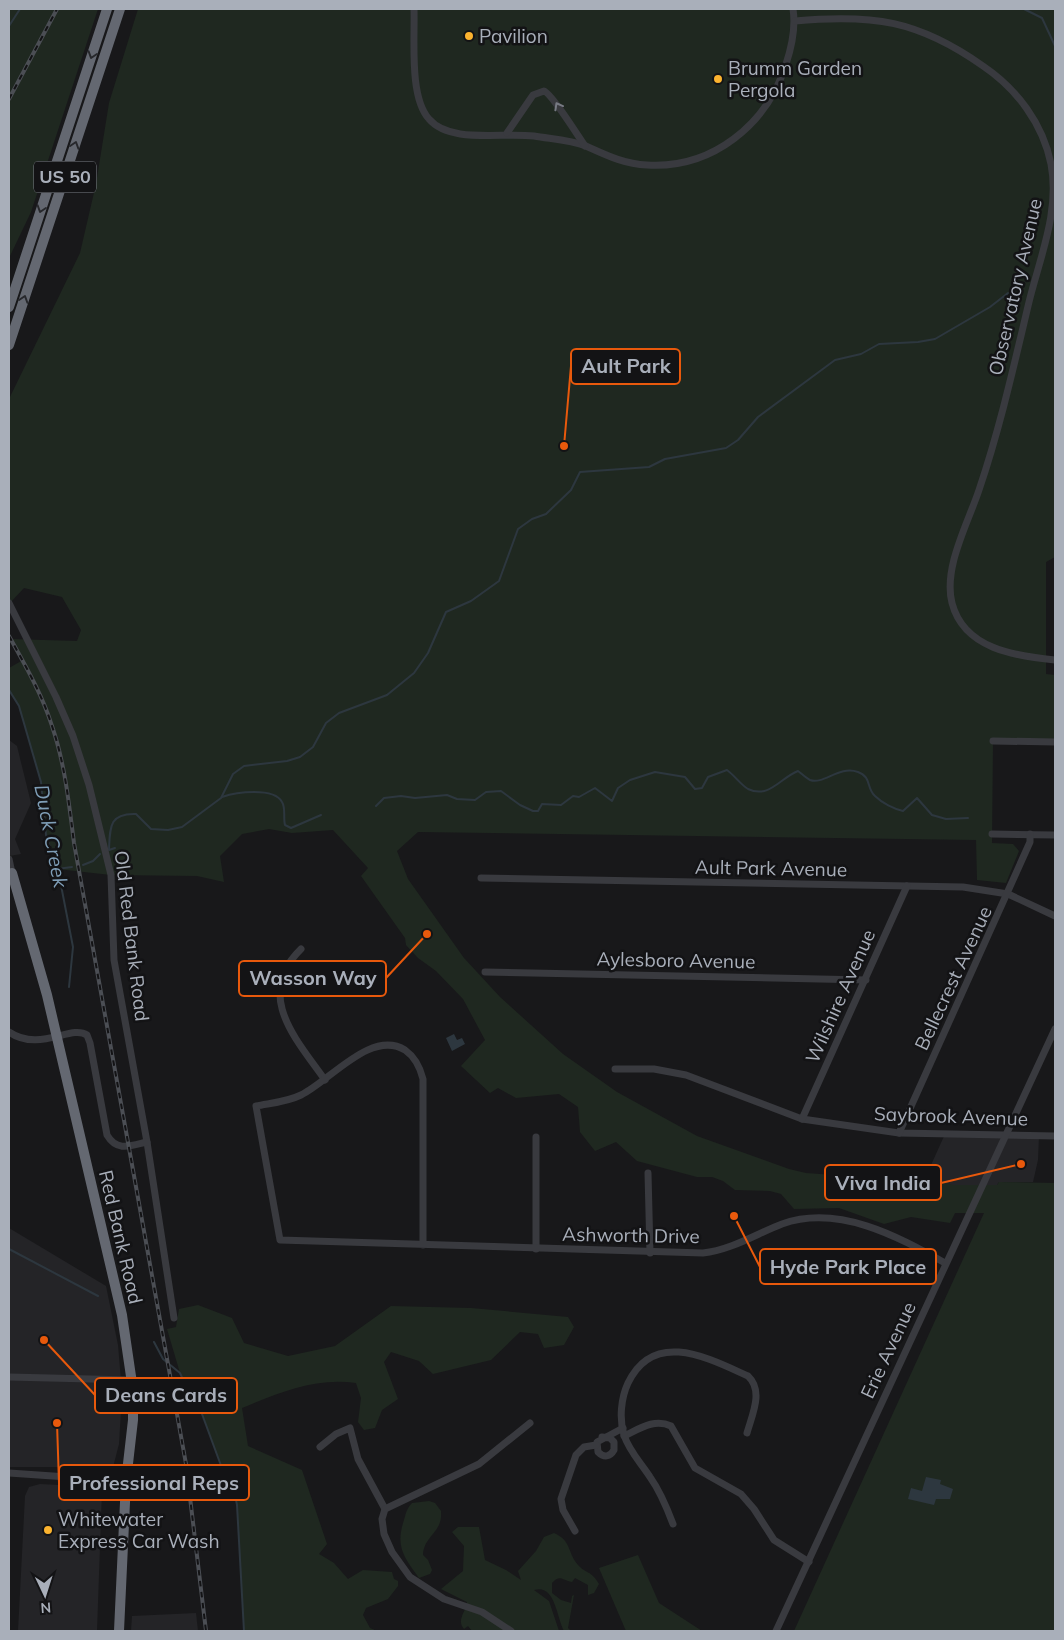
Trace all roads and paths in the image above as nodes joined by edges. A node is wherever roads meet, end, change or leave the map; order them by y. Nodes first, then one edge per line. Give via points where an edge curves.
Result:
1 (107, 9) edge
2 (120, 9) edge
3 (414, 9) edge
4 (793, 9) edge
5 (795, 21) junction
6 (507, 133) junction
7 (585, 146) junction
8 (9, 307) edge
9 (9, 345) edge
10 (9, 603) edge
11 (1055, 660) edge
12 (993, 741) dead end
13 (1055, 742) edge
14 (992, 834) dead end
15 (1030, 834) junction
16 (1055, 835) edge
17 (9, 859) edge
18 (10, 873) edge
19 (481, 878) dead end
20 (12, 884) edge
21 (907, 886) junction
22 (1008, 894) junction
23 (1055, 916) edge
24 (301, 949) dead end
25 (485, 972) dead end
26 (866, 980) junction
27 (1055, 1029) edge
28 (9, 1032) edge
29 (57, 1038) junction
30 (615, 1068) dead end
31 (325, 1080) junction
32 (802, 1120) junction
33 (900, 1133) junction
34 (1007, 1135) junction
35 (536, 1136) dead end
36 (1055, 1136) edge
37 (147, 1142) junction
38 (648, 1173) dead end
39 (423, 1244) junction
40 (536, 1249) junction
41 (650, 1253) junction
42 (945, 1263) junction
43 (174, 1318) dead end
44 (9, 1377) edge
45 (131, 1380) junction
46 (530, 1423) dead end
47 (623, 1428) junction
48 (747, 1434) dead end
49 (624, 1436) junction
50 (602, 1437) junction
51 (628, 1444) junction
52 (596, 1445) junction
53 (320, 1447) dead end
54 (614, 1450) junction
55 (9, 1473) edge
56 (126, 1481) junction
57 (385, 1509) junction
58 (673, 1524) dead end
59 (575, 1531) dead end
60 (809, 1562) junction
61 (119, 1631) edge
62 (510, 1631) edge
63 (776, 1631) edge

1 -> 8 highway, US 50
9 -> 2 highway, US 50
3 - 6 street via 417,98 428,118 438,128 454,134
4 - 5 street
5 - 7 street via 789,54 779,82 757,119 736,139 700,158 660,166 614,159
5 - 11 street, Observatory Avenue via 869,19 903,25 939,38 1002,80 1024,104 1040,132 1052,166 1052,217 1002,417 952,565 950,592 958,618 987,645 1018,656
6 - 7 street
7 -> 6 street via 553,98 544,91 533,95
10 - 37 street, Old Red Bank Road via 23,625 70,729 89,785 111,875 114,960
12 - 13 street
14 - 15 street
15 - 16 street
15 - 22 street, Bellecrest Avenue via 1030,842
17 - 18 street, Red Bank Road
18 - 20 highway, Red Bank Road
19 - 21 street, Ault Park Avenue
20 - 29 highway, Red Bank Road
21 - 22 street, Ault Park Avenue via 964,887
21 - 26 street, Wilshire Avenue
22 - 23 street, Ault Park Avenue
22 - 33 street, Bellecrest Avenue
24 - 31 street via 284,974 280,993 282,1013 290,1031
25 - 26 street, Aylesboro Avenue
26 - 32 street, Wilshire Avenue
27 - 34 street, Erie Avenue
28 - 29 street via 29,1040
29 - 37 street via 78,1032 89,1039 111,1142 124,1147
29 - 45 highway, Red Bank Road via 122,1315
30 - 32 street, Saybrook Avenue via 654,1069 686,1075
31 - 39 street via 366,1050 379,1046 401,1048 416,1061 422,1079
31 - 39 street, Ashworth Drive via 293,1098 256,1106 280,1240
32 - 33 street, Saybrook Avenue
33 - 34 street, Saybrook Avenue
34 - 36 street, Saybrook Avenue
34 - 42 street, Erie Avenue
35 - 40 street
37 - 43 street, Old Red Bank Road
38 - 41 street
39 - 40 street, Ashworth Drive
40 - 41 street, Ashworth Drive
41 - 42 street, Ashworth Drive via 712,1252 787,1223 826,1217 865,1225
42 - 60 street, Erie Avenue
44 - 45 street
45 - 56 highway, Red Bank Road via 133,1433
46 - 57 street via 479,1464
47 - 48 street via 622,1406 633,1373 644,1360 680,1352 700,1354 753,1380 756,1398
47 - 49 street
47 - 50 street
49 - 51 street
49 - 60 street via 652,1423 671,1426 695,1468 741,1494 774,1540
50 - 52 street
50 - 54 street via 612,1440
51 - 54 street
51 - 58 street via 651,1478
52 - 54 street via 603,1456
52 - 59 street via 584,1447 576,1455 561,1499 563,1510
53 - 57 street via 350,1428 358,1458
55 - 56 street
56 - 61 highway, Red Bank Road
57 - 62 street via 382,1519 384,1534 410,1577 444,1599 482,1612
60 - 63 street, Erie Avenue

